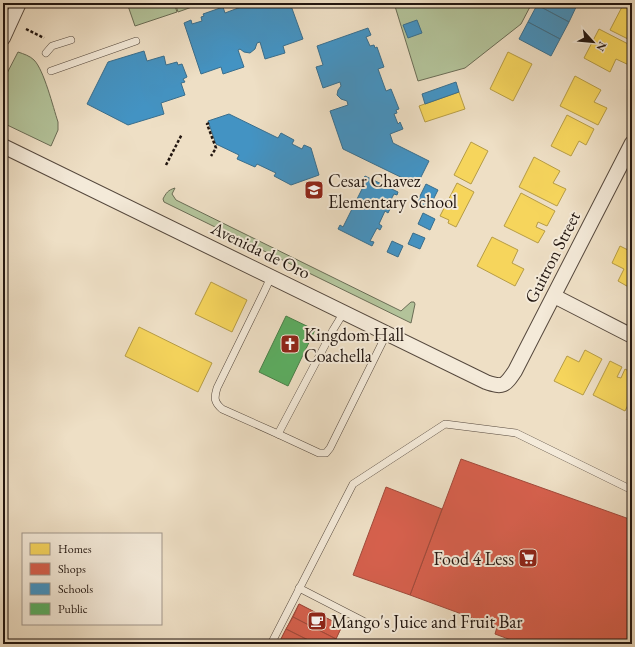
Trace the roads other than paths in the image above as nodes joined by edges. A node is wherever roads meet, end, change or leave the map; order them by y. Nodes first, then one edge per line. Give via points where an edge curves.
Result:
1 (19, 3) edge
2 (3, 38) edge
3 (71, 40) dead end
4 (136, 41) dead end
5 (46, 54) dead end
6 (51, 71) dead end
7 (632, 143) edge
8 (3, 146) edge
9 (271, 277) junction
10 (554, 296) junction
11 (344, 312) junction
12 (387, 333) junction
13 (632, 336) edge
14 (502, 385) joint
15 (278, 434) junction
16 (632, 490) edge
17 (299, 588) junction
18 (369, 624) dead end
19 (271, 644) edge

1 - 2 street
3 - 5 lane via 52,46
4 - 6 lane
7 - 10 street, Guitron Street
8 - 9 street, Avenida de Oro
9 - 11 street, Avenida de Oro
9 - 15 lane via 215,396 216,404 222,410
10 - 13 street
10 - 14 street, Guitron Street via 515,371
11 - 12 street, Avenida de Oro
11 - 15 lane
12 - 14 street, Avenida de Oro via 486,382
12 - 15 lane via 326,453 319,453
16 - 17 lane via 516,433 445,424 353,484
17 - 18 lane
17 - 19 lane

